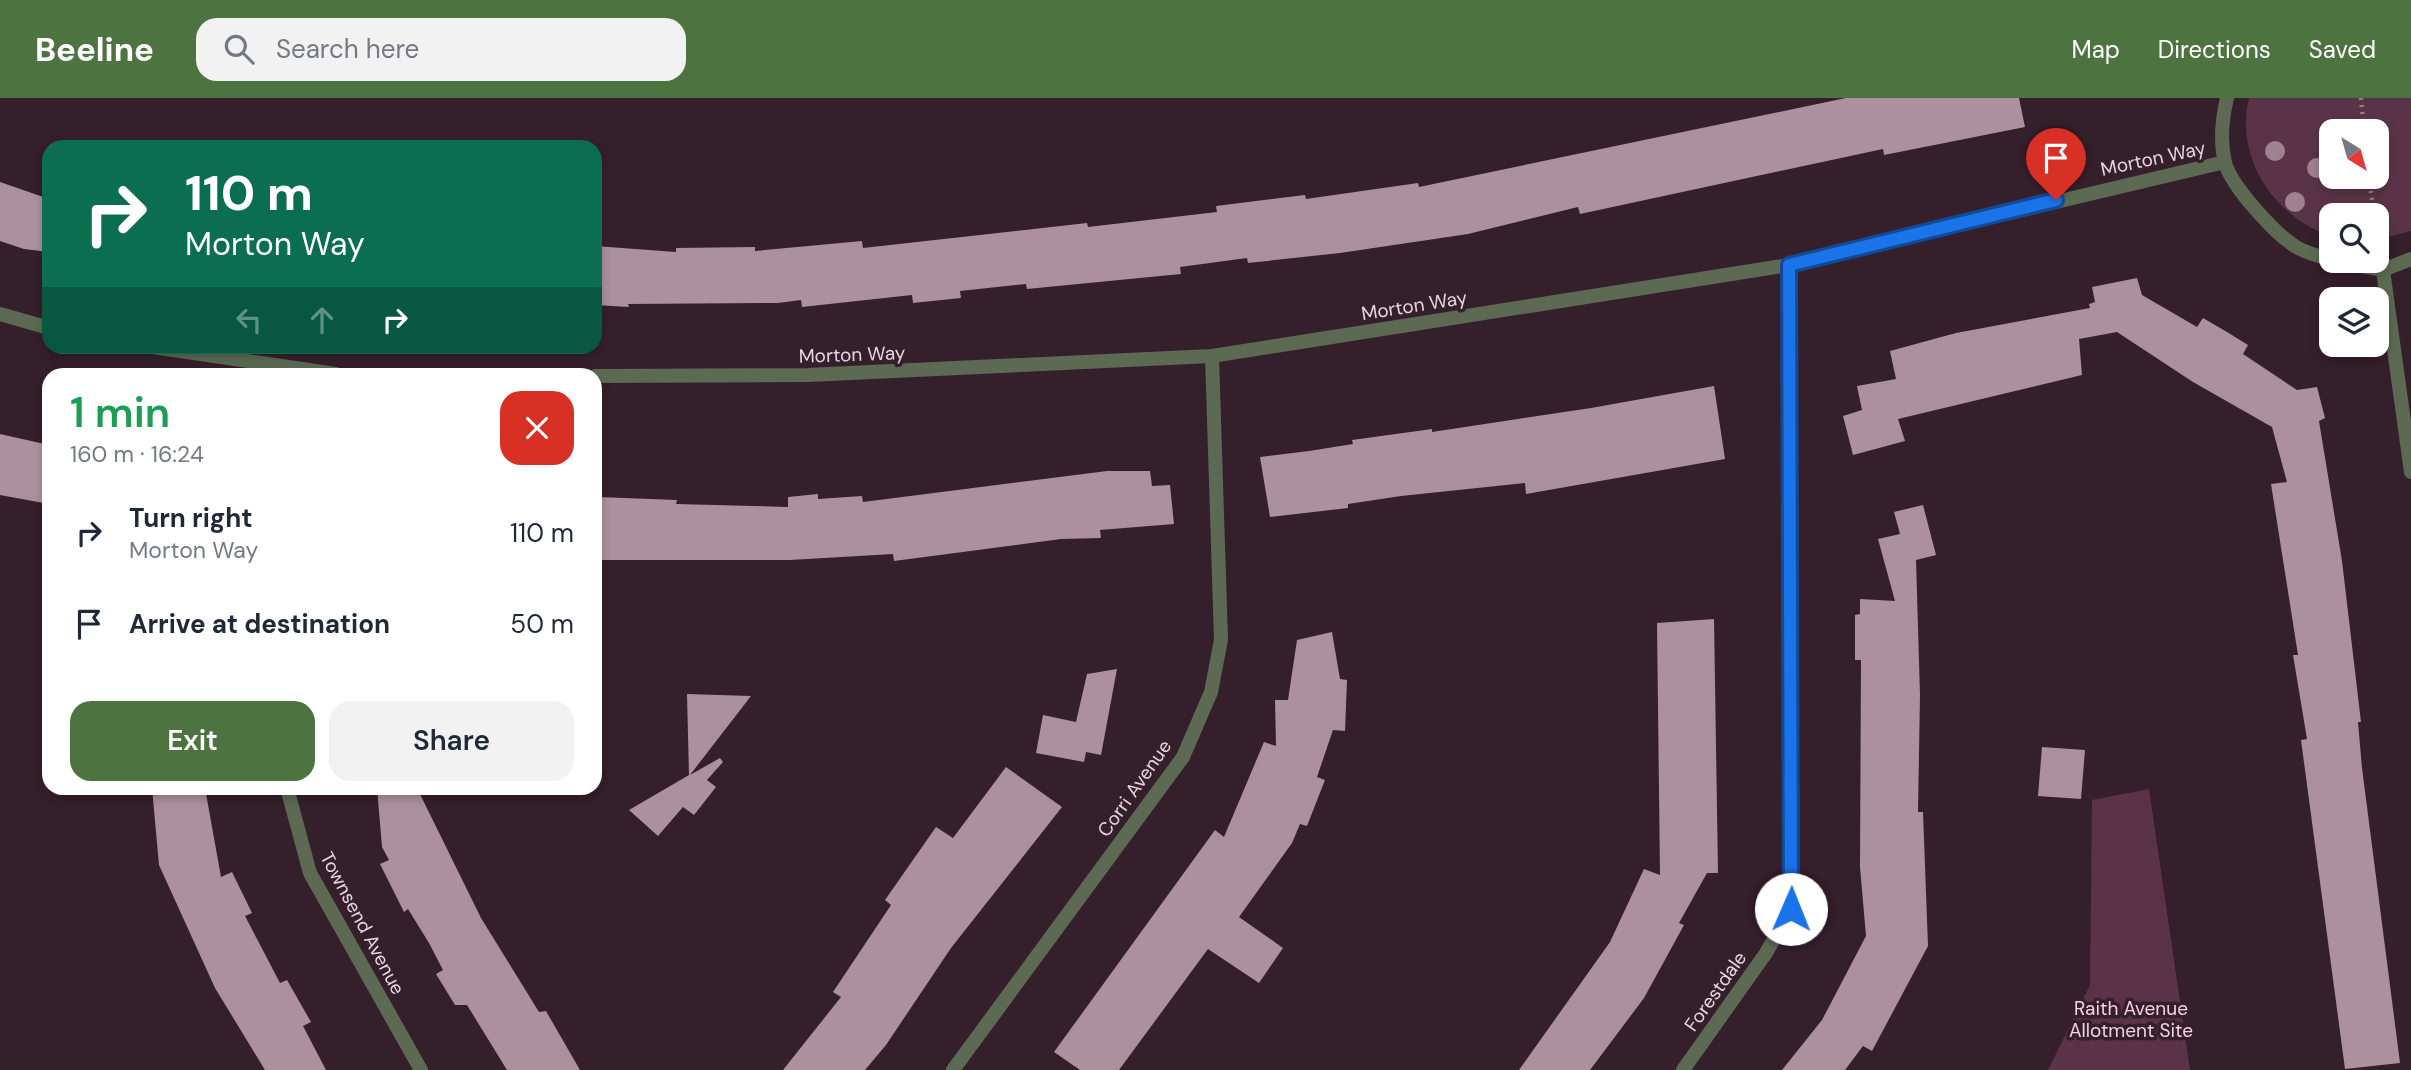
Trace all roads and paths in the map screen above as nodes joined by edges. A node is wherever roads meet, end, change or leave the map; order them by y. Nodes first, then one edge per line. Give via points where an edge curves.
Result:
1 (2227, 98) edge
2 (2361, 98) edge
3 (2363, 119) edge
4 (2225, 162) junction
5 (2319, 255) edge
6 (2411, 259) edge
7 (1789, 265) junction
8 (2389, 268) edge
9 (2383, 273) edge
10 (0, 314) edge
11 (42, 326) edge
12 (194, 354) edge
13 (1212, 356) junction
14 (277, 368) edge
15 (602, 376) edge
16 (2411, 472) edge
17 (289, 795) edge
18 (421, 1070) edge
19 (953, 1070) edge
20 (1683, 1070) edge

1 - 4 street via 2222,122
2 - 3 path
4 - 5 street via 2259,213 2298,248
4 - 7 street, Morton Way
6 - 8 street
7 - 13 street, Morton Way
7 - 20 street, Forestdale via 1791,909 1766,953
9 - 16 street
10 - 11 street
12 - 14 street
13 - 15 street, Morton Way via 808,375
13 - 19 street, Corri Avenue via 1221,640 1210,691 1183,757
17 - 18 street, Townsend Avenue via 310,873

